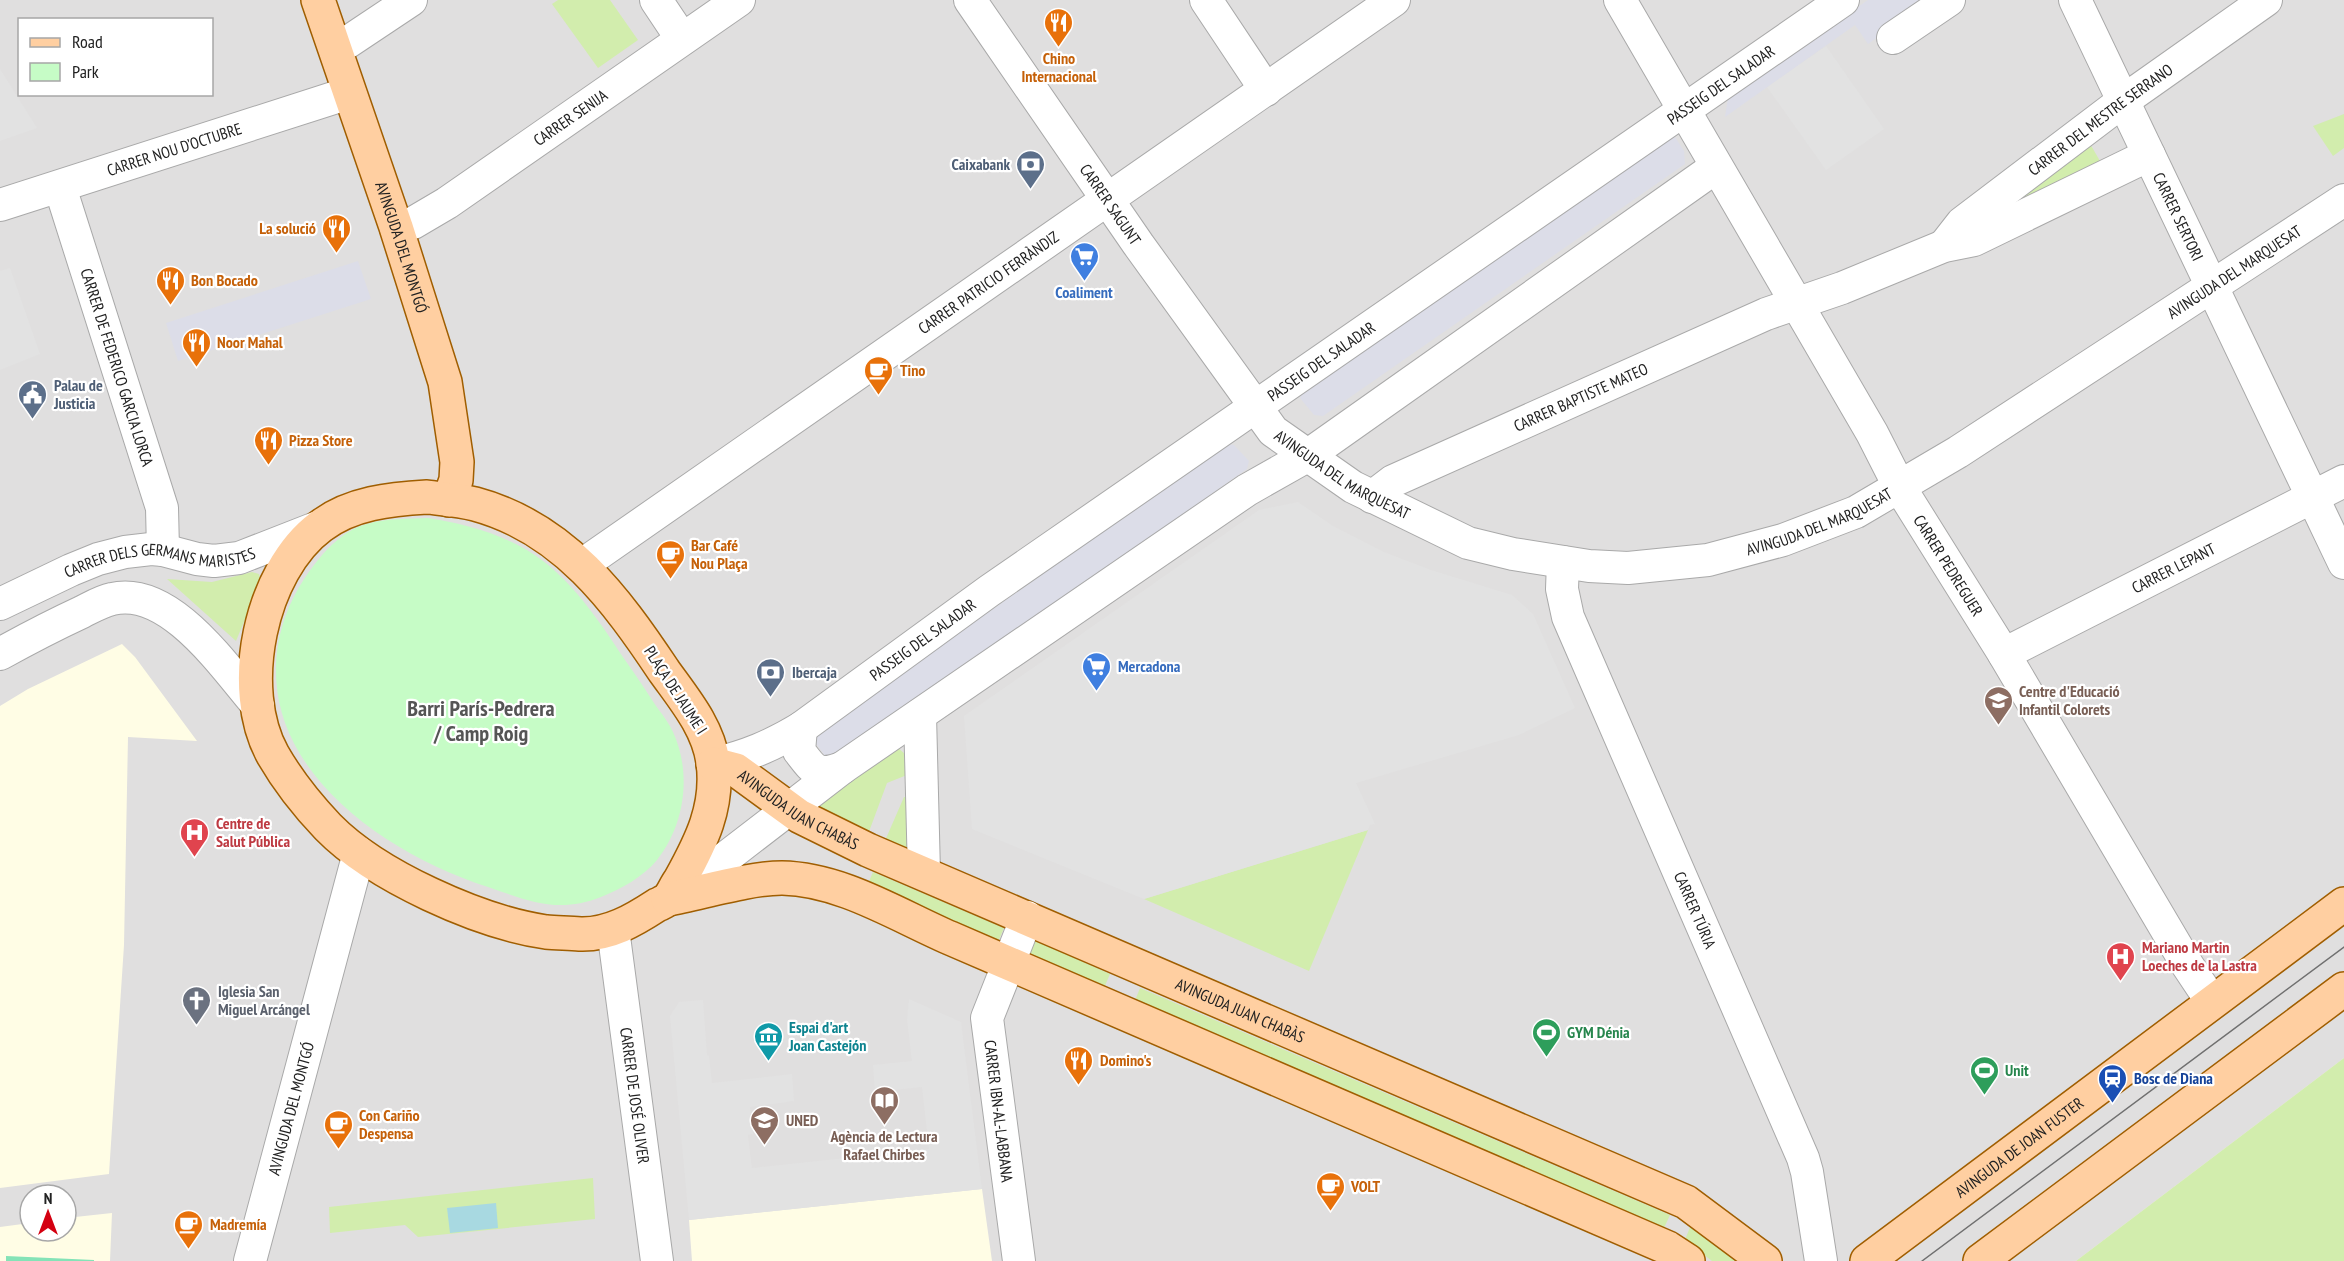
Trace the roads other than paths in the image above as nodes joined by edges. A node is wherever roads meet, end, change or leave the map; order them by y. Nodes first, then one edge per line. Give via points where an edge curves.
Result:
1 (318, 0) edge
2 (411, 0) edge
3 (656, 0) edge
4 (739, 0) edge
5 (970, 0) edge
6 (1206, 0) edge
7 (1394, 0) edge
8 (1620, 0) edge
9 (1843, 0) edge
10 (1949, 0) edge
11 (2075, 0) edge
12 (2266, 0) edge
13 (1893, 38) dead end
14 (682, 39) junction
15 (334, 46) junction
16 (1266, 90) junction
17 (349, 93) junction
18 (2123, 101) junction
19 (1684, 111) junction
20 (2149, 155) junction
21 (1716, 167) junction
22 (60, 187) junction
23 (1108, 200) junction
24 (2344, 200) edge
25 (0, 205) edge
26 (396, 226) junction
27 (1944, 246) junction
28 (2212, 287) junction
29 (1795, 303) junction
30 (1254, 407) junction
31 (1307, 456) junction
32 (2344, 481) edge
33 (1899, 486) junction
34 (1372, 497) junction
35 (2312, 498) junction
36 (449, 500) junction
37 (321, 526) junction
38 (163, 550) junction
39 (1563, 562) junction
40 (2344, 563) edge
41 (582, 565) junction
42 (0, 604) edge
43 (0, 654) edge
44 (2004, 654) junction
45 (258, 706) junction
46 (920, 715) junction
47 (801, 728) junction
48 (713, 764) junction
49 (842, 768) junction
50 (788, 808) junction
51 (359, 853) junction
52 (924, 873) junction
53 (668, 899) junction
54 (2344, 904) edge
55 (1027, 917) junction
56 (613, 929) junction
57 (1009, 964) junction
58 (2344, 989) edge
59 (2212, 1002) junction
60 (250, 1261) edge
61 (657, 1261) edge
62 (1019, 1261) edge
63 (1688, 1261) edge
64 (1765, 1261) edge
65 (1821, 1261) edge
66 (1867, 1261) edge
67 (1980, 1261) edge

1 - 15 main road, AVINGUDA DEL MONTGÓ
2 - 15 street via 348,42
3 - 14 street
4 - 14 street, CARRER SENIJA
5 - 23 street, CARRER SAGUNT
6 - 16 street
7 - 16 street, CARRER PATRICIO FERRÀNDIZ
8 - 19 street, CARRER PEDREGUER
9 - 19 street, PASSEIG DEL SALADAR
10 - 13 street
11 - 18 street, CARRER SERTORI
12 - 18 street, CARRER DEL MESTRE SERRANO
14 - 26 street, CARRER SENIJA via 447,203 413,223
15 - 17 main road, AVINGUDA DEL MONTGÓ
16 - 23 street, CARRER PATRICIO FERRÀNDIZ
17 - 22 street, CARRER NOU D’OCTUBRE
17 - 26 main road, AVINGUDA DEL MONTGÓ
18 - 20 street, CARRER SERTORI
18 - 27 street, CARRER DEL MESTRE SERRANO via 1962,223
19 - 21 street, CARRER PEDREGUER
19 - 30 street, PASSEIG DEL SALADAR
20 - 27 street, CARRER DEL MESTRE SERRANO via 1974,240
20 - 28 street, CARRER SERTORI
21 - 29 street, CARRER PEDREGUER
21 - 31 street
22 - 25 street, CARRER NOU D’OCTUBRE
22 - 38 street, CARRER DE FEDERICO GARCIA LORCA via 162,508
23 - 30 street, CARRER SAGUNT
23 - 41 street, CARRER PATRICIO FERRÀNDIZ
24 - 28 street, AVINGUDA DEL MARQUESAT
26 - 36 main road, AVINGUDA DEL MONTGÓ via 448,397 457,462
27 - 29 street, CARRER DEL MESTRE SERRANO
28 - 33 street, AVINGUDA DEL MARQUESAT
28 - 35 street, CARRER SERTORI
29 - 33 street, CARRER PEDREGUER
29 - 34 street, CARRER BAPTISTE MATEO via 1393,481
30 - 31 street, AVINGUDA DEL MARQUESAT via 1273,432
30 - 47 street, PASSEIG DEL SALADAR via 989,591
31 - 34 street, AVINGUDA DEL MARQUESAT
31 - 46 street via 1247,490
32 - 35 street, CARRER LEPANT
33 - 39 street, AVINGUDA DEL MARQUESAT via 1856,512 1822,526 1708,560 1628,568
33 - 44 street, CARRER PEDREGUER
34 - 39 street, AVINGUDA DEL MARQUESAT via 1468,543
35 - 40 street, CARRER SERTORI
35 - 44 street, CARRER LEPANT
36 - 37 main road, PLAÇA DE JAUME I via 427,497 377,501
36 - 41 main road, PLAÇA DE JAUME I via 476,505 524,525
37 - 38 street, CARRER DELS GERMANS MARISTES via 239,558 206,560
37 - 45 main road, PLAÇA DE JAUME I via 294,551 268,606 259,636
38 - 42 street, CARRER DELS GERMANS MARISTES via 125,552 98,559
39 - 65 street, CARRER TÚRIA via 1562,589 1568,617 1803,1158
41 - 48 main road, PLAÇA DE JAUME I via 624,613 696,718 707,736
43 - 45 street, CARRER DELS GERMANS MARISTES via 111,599 143,599 161,607 200,638
44 - 59 street, CARRER PEDREGUER
45 - 51 main road, PLAÇA DE JAUME I via 272,753 287,776 329,828
46 - 49 street
46 - 52 street
47 - 48 street, PASSEIG DEL SALADAR via 762,750
47 - 49 street via 799,751 813,769 827,773
48 - 50 main road, AVINGUDA JUAN CHABÀS via 736,770
48 - 53 main road, PLAÇA DE JAUME I via 713,797 706,828
49 - 50 street
50 - 52 main road, AVINGUDA JUAN CHABÀS via 868,850
50 - 53 street
51 - 56 main road, PLAÇA DE JAUME I via 410,884 480,915 546,932 588,934
51 - 60 street, AVINGUDA DEL MONTGÓ
52 - 55 main road, AVINGUDA JUAN CHABÀS
53 - 56 main road, PLAÇA DE JAUME I
53 - 57 main road via 763,880 811,881 850,893
54 - 59 main road, AVINGUDA DE JOAN FUSTER
55 - 57 street, CARRER IBN-AL-LABBANA
55 - 64 main road, AVINGUDA JUAN CHABÀS via 1686,1202
56 - 61 street, CARRER DE JOSÉ OLIVER
57 - 62 street, CARRER IBN-AL-LABBANA via 987,1018
57 - 63 main road via 1668,1248
58 - 67 main road
59 - 66 main road, AVINGUDA DE JOAN FUSTER

